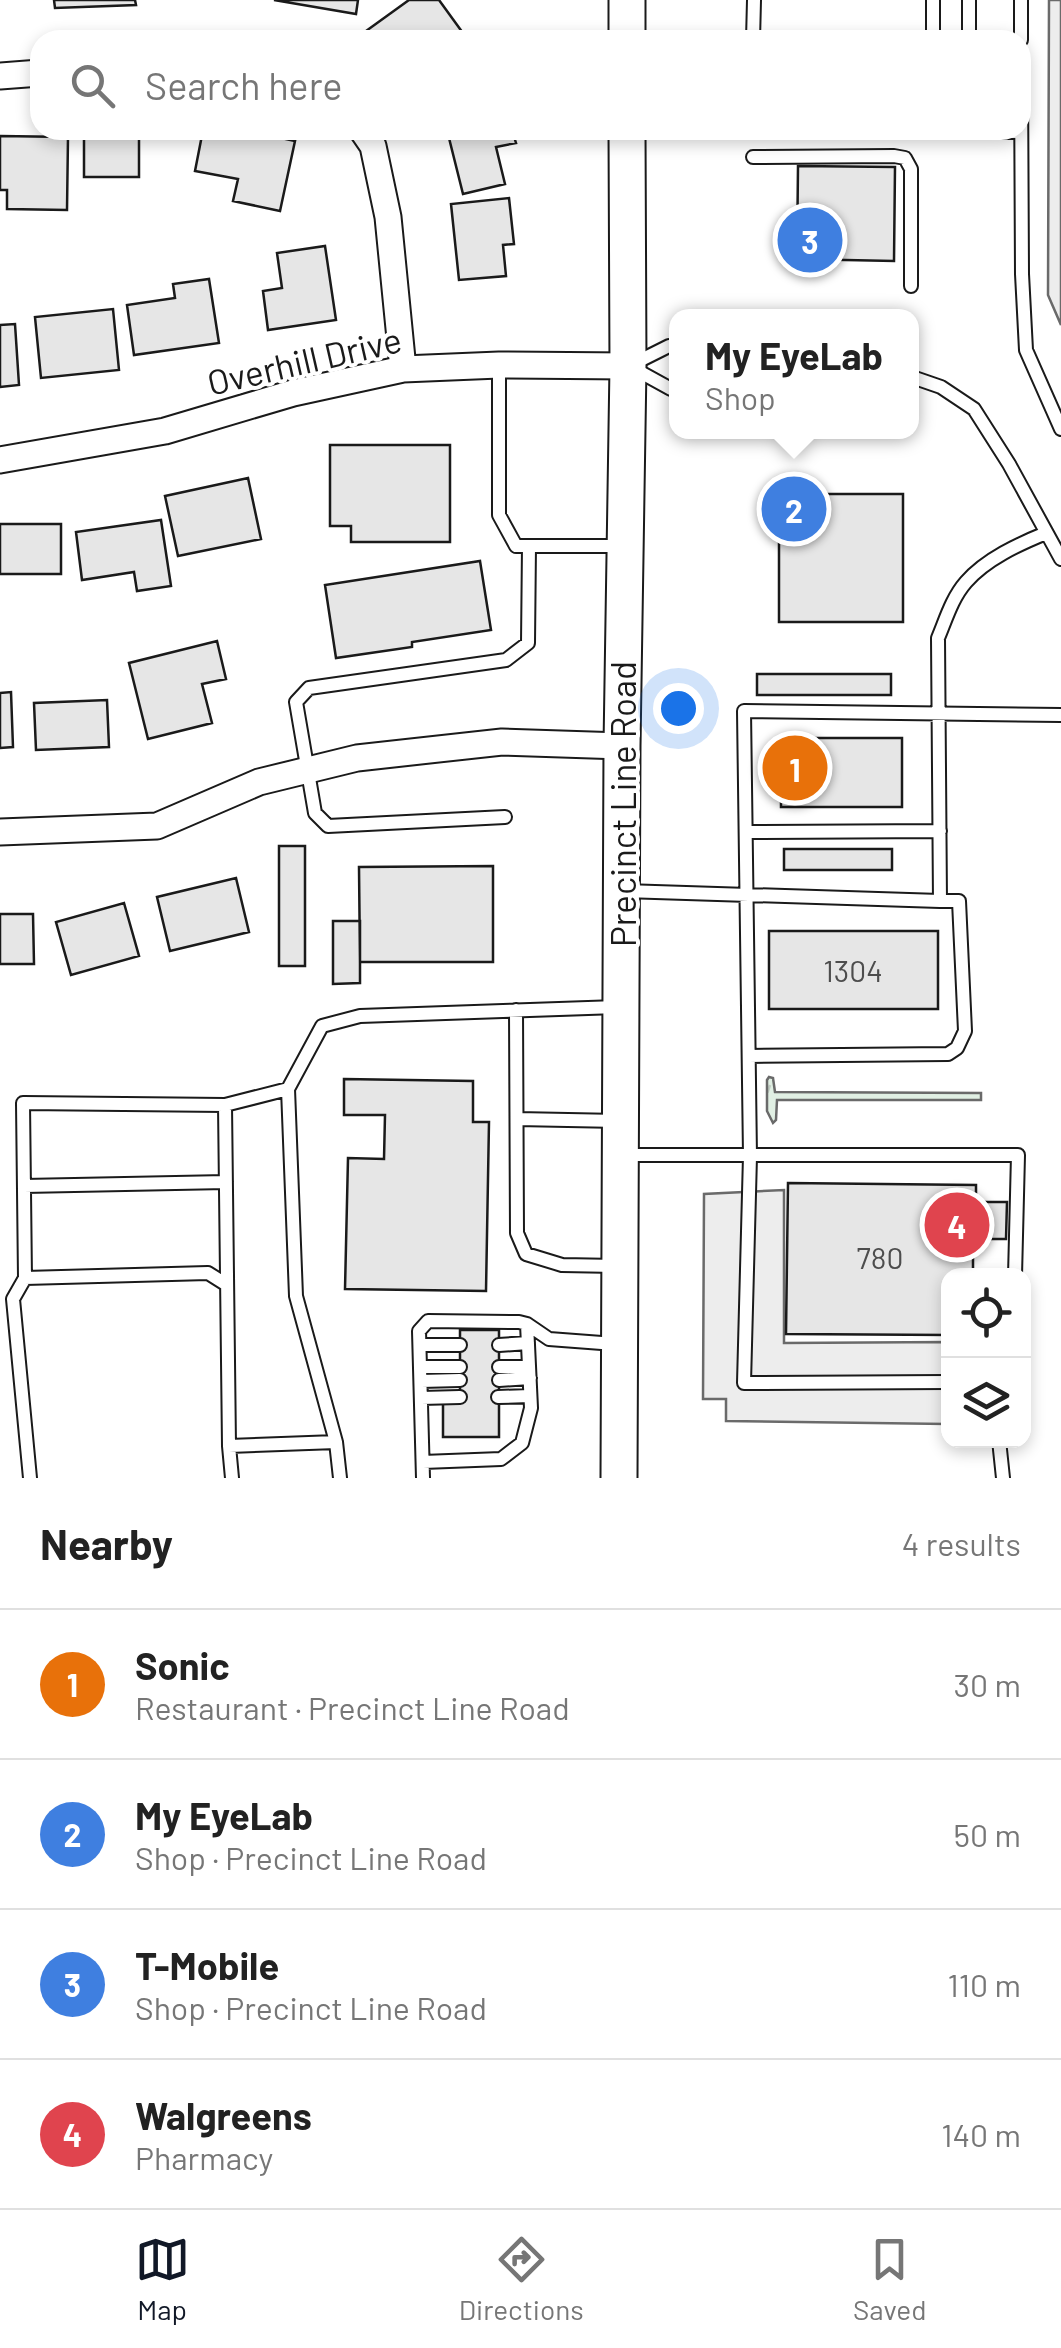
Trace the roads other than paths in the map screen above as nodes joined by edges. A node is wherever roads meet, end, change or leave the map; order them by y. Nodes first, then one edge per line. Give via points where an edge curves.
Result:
1 (628, 0) edge
2 (754, 0) edge
3 (933, 0) edge
4 (969, 0) edge
5 (1020, 0) edge
6 (628, 30) edge
7 (754, 30) edge
8 (933, 30) edge
9 (969, 30) edge
10 (1021, 30) edge
11 (30, 74) edge
12 (0, 76) edge
13 (368, 140) edge
14 (627, 140) edge
15 (1021, 140) edge
16 (754, 157) dead end
17 (910, 286) dead end
18 (669, 346) edge
19 (500, 365) junction
20 (628, 366) junction
21 (404, 369) junction
22 (919, 379) edge
23 (669, 387) edge
24 (1061, 429) edge
25 (0, 460) edge
26 (1046, 533) junction
27 (529, 546) junction
28 (625, 546) junction
29 (1061, 559) edge
30 (938, 713) junction
31 (1061, 715) edge
32 (622, 746) junction
33 (309, 770) junction
34 (505, 817) dead end
35 (940, 831) junction
36 (0, 832) edge
37 (746, 832) junction
38 (621, 891) junction
39 (747, 895) junction
40 (940, 901) junction
41 (621, 1007) junction
42 (516, 1010) junction
43 (750, 1056) junction
44 (288, 1089) junction
45 (225, 1105) junction
46 (516, 1119) junction
47 (620, 1138) junction
48 (750, 1156) junction
49 (226, 1182) junction
50 (24, 1186) junction
51 (619, 1266) junction
52 (1015, 1268) edge
53 (25, 1278) junction
54 (227, 1285) junction
55 (527, 1324) junction
56 (528, 1343) junction
57 (420, 1344) junction
58 (620, 1344) junction
59 (460, 1345) dead end
60 (500, 1345) dead end
61 (529, 1373) junction
62 (420, 1374) junction
63 (460, 1374) dead end
64 (499, 1374) dead end
65 (941, 1382) edge
66 (530, 1396) junction
67 (460, 1397) dead end
68 (498, 1397) dead end
69 (421, 1398) junction
70 (336, 1442) junction
71 (229, 1446) junction
72 (1000, 1448) edge
73 (422, 1462) junction
74 (30, 1478) edge
75 (232, 1478) edge
76 (340, 1478) edge
77 (423, 1478) edge
78 (619, 1478) edge
79 (1003, 1478) edge

1 - 6 main road
2 - 7 lane
3 - 8 lane
4 - 9 lane
5 - 10 lane
11 - 12 street
13 - 21 street via 388,217
14 - 20 main road, Precinct Line Road
15 - 24 lane via 1026,350
16 - 17 lane via 906,158
18 - 20 lane
19 - 20 street, Overhill Drive
19 - 21 street, Overhill Drive
19 - 27 lane via 500,514 516,546
20 - 23 lane
20 - 28 main road, Precinct Line Road
21 - 25 street, Overhill Drive via 164,431
22 - 26 lane via 974,409
26 - 29 lane
26 - 30 lane via 998,557 954,600 938,638
27 - 28 lane
27 - 33 lane via 528,643 506,660 310,688 296,702
28 - 32 main road, Precinct Line Road
30 - 31 lane
30 - 35 lane
30 - 37 lane via 744,712
32 - 33 street via 502,742
32 - 38 main road, Precinct Line Road
33 - 34 lane via 316,812 328,826
33 - 36 street via 260,782 157,826
35 - 37 lane
35 - 40 lane
37 - 39 lane
38 - 39 lane
38 - 41 main road, Precinct Line Road
39 - 40 lane
39 - 43 lane
40 - 43 lane via 959,901 965,1030 958,1048 948,1054
41 - 42 lane
41 - 47 main road, Precinct Line Road
42 - 44 lane via 360,1016 322,1026
42 - 46 lane
43 - 48 lane
44 - 45 lane
44 - 70 lane via 296,1296
45 - 49 lane
45 - 50 lane via 23,1104
46 - 47 lane
46 - 51 lane via 517,1233 526,1254 562,1265
47 - 48 lane
47 - 51 main road, Precinct Line Road
48 - 52 lane via 1018,1155
48 - 65 lane via 744,1383
49 - 50 lane
49 - 54 lane
50 - 53 lane
51 - 58 main road, Precinct Line Road
53 - 54 lane via 208,1273
53 - 74 lane via 13,1299
54 - 71 lane
55 - 56 lane
55 - 57 lane via 428,1321
55 - 58 lane via 549,1339
56 - 60 lane
56 - 61 lane
57 - 59 lane
57 - 62 lane
58 - 78 main road, Precinct Line Road
61 - 64 lane
61 - 66 lane
62 - 63 lane
62 - 69 lane
66 - 68 lane
66 - 73 lane via 522,1443 501,1459
67 - 69 lane
69 - 73 lane
70 - 71 lane
70 - 76 lane
71 - 75 lane
72 - 79 lane
73 - 77 lane

